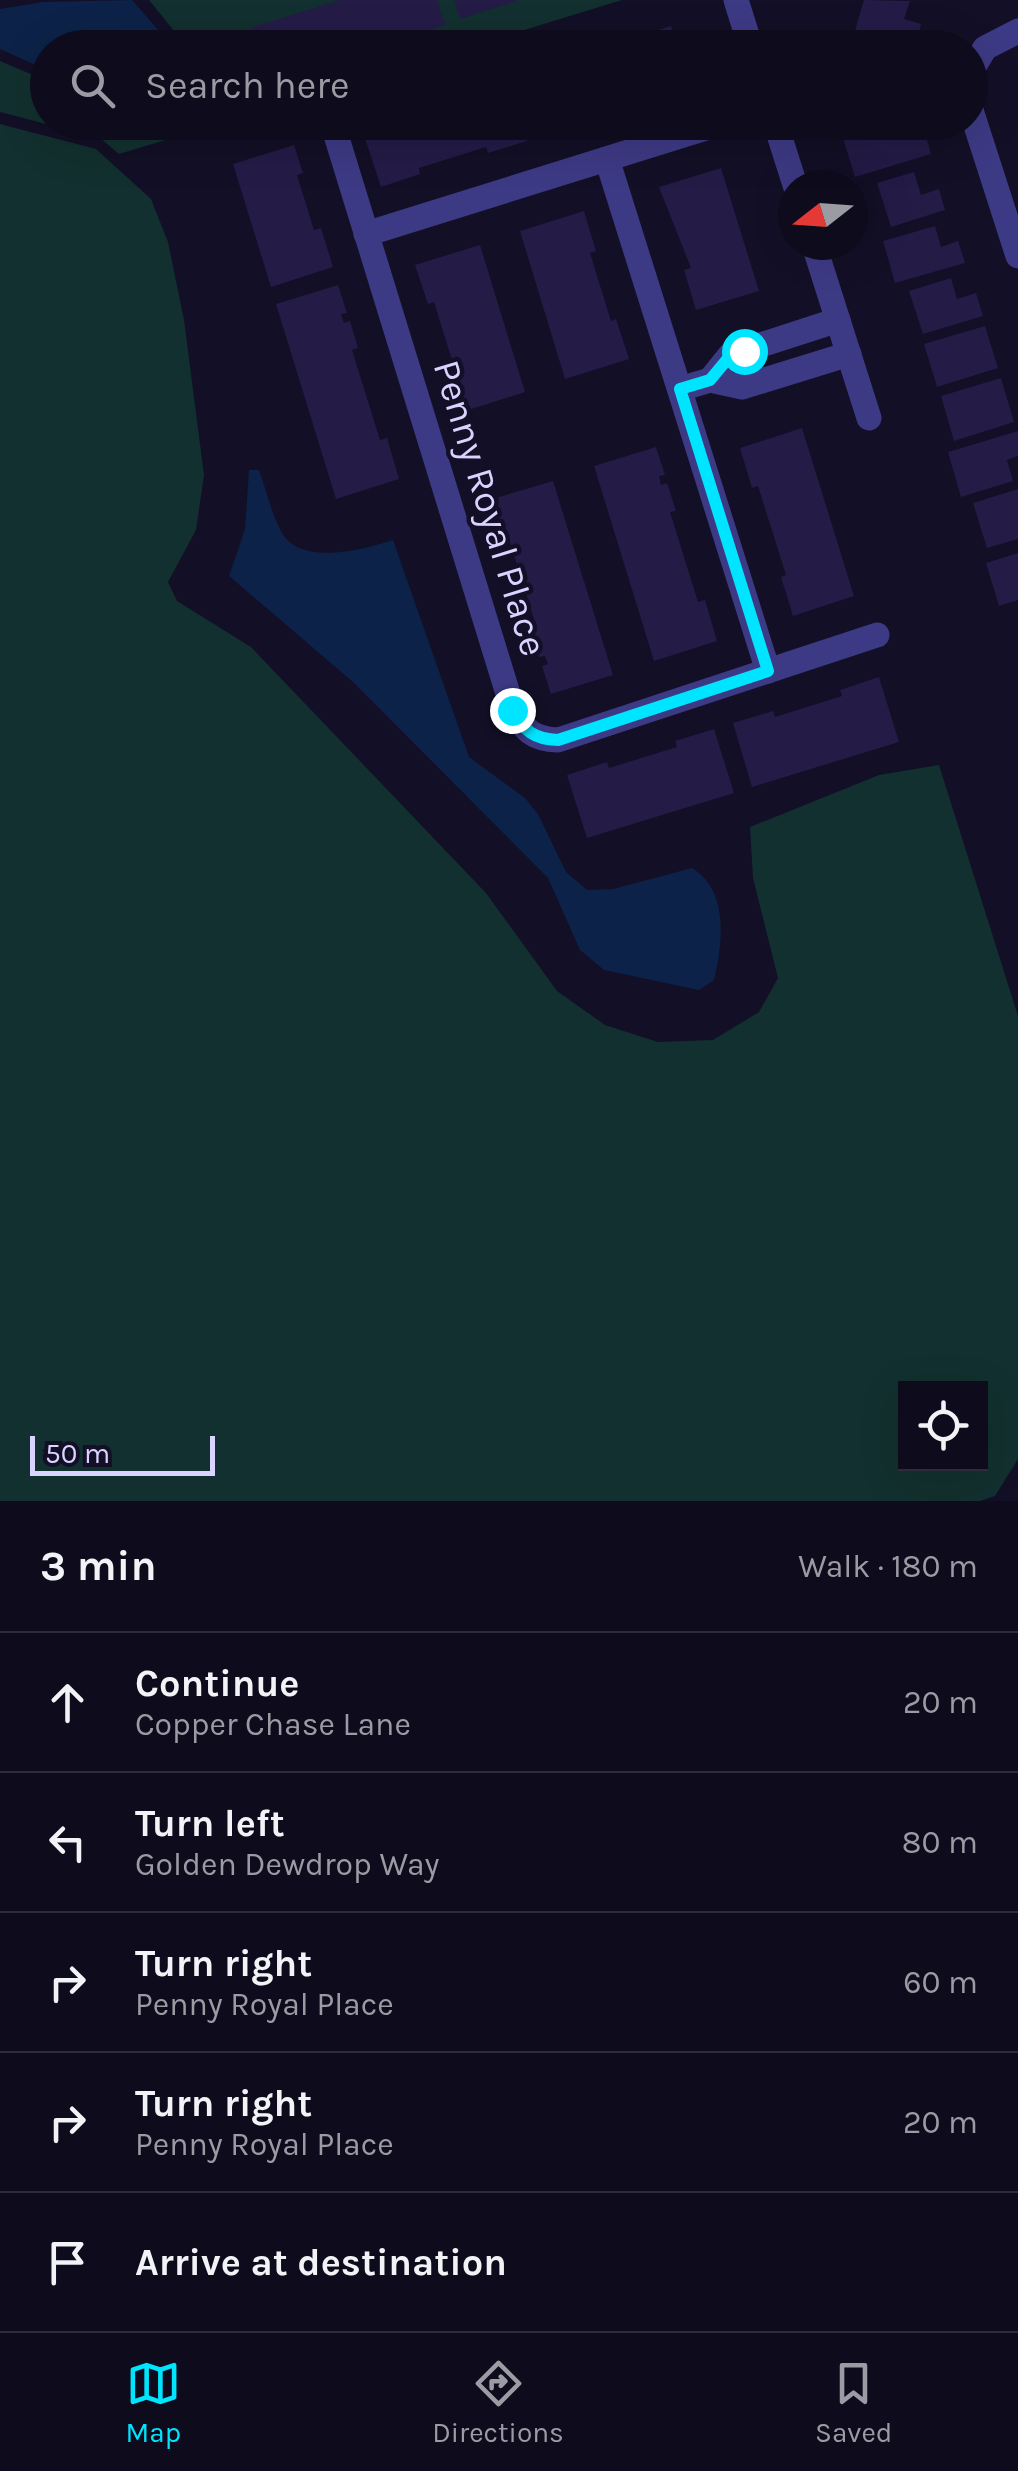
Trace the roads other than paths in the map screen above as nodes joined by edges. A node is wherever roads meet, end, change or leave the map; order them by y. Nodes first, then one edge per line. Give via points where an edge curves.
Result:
1 (736, 0) edge
2 (745, 30) edge
3 (1018, 32) edge
4 (988, 47) edge
5 (337, 140) edge
6 (668, 140) edge
7 (781, 140) edge
8 (981, 140) edge
9 (607, 159) junction
10 (790, 170) edge
11 (366, 234) junction
12 (1018, 256) edge
13 (819, 260) edge
14 (838, 320) junction
15 (775, 340) junction
16 (744, 351) junction
17 (849, 354) junction
18 (786, 374) junction
19 (710, 380) junction
20 (755, 383) junction
21 (680, 389) junction
22 (869, 418) dead end
23 (877, 635) dead end
24 (768, 671) junction

1 - 2 street
3 - 4 street
5 - 11 street, Penny Royal Place
6 - 9 street
7 - 10 street
8 - 12 street
9 - 11 street
9 - 21 street
11 - 24 street, Penny Royal Place via 512,710 524,729 538,739 558,740
13 - 14 street
14 - 15 street
14 - 17 street
15 - 16 street
15 - 18 street
16 - 19 street via 730,356
16 - 20 street
17 - 18 street
17 - 22 street
18 - 20 street
19 - 20 street
19 - 21 street
21 - 24 street
23 - 24 street, Penny Royal Place

